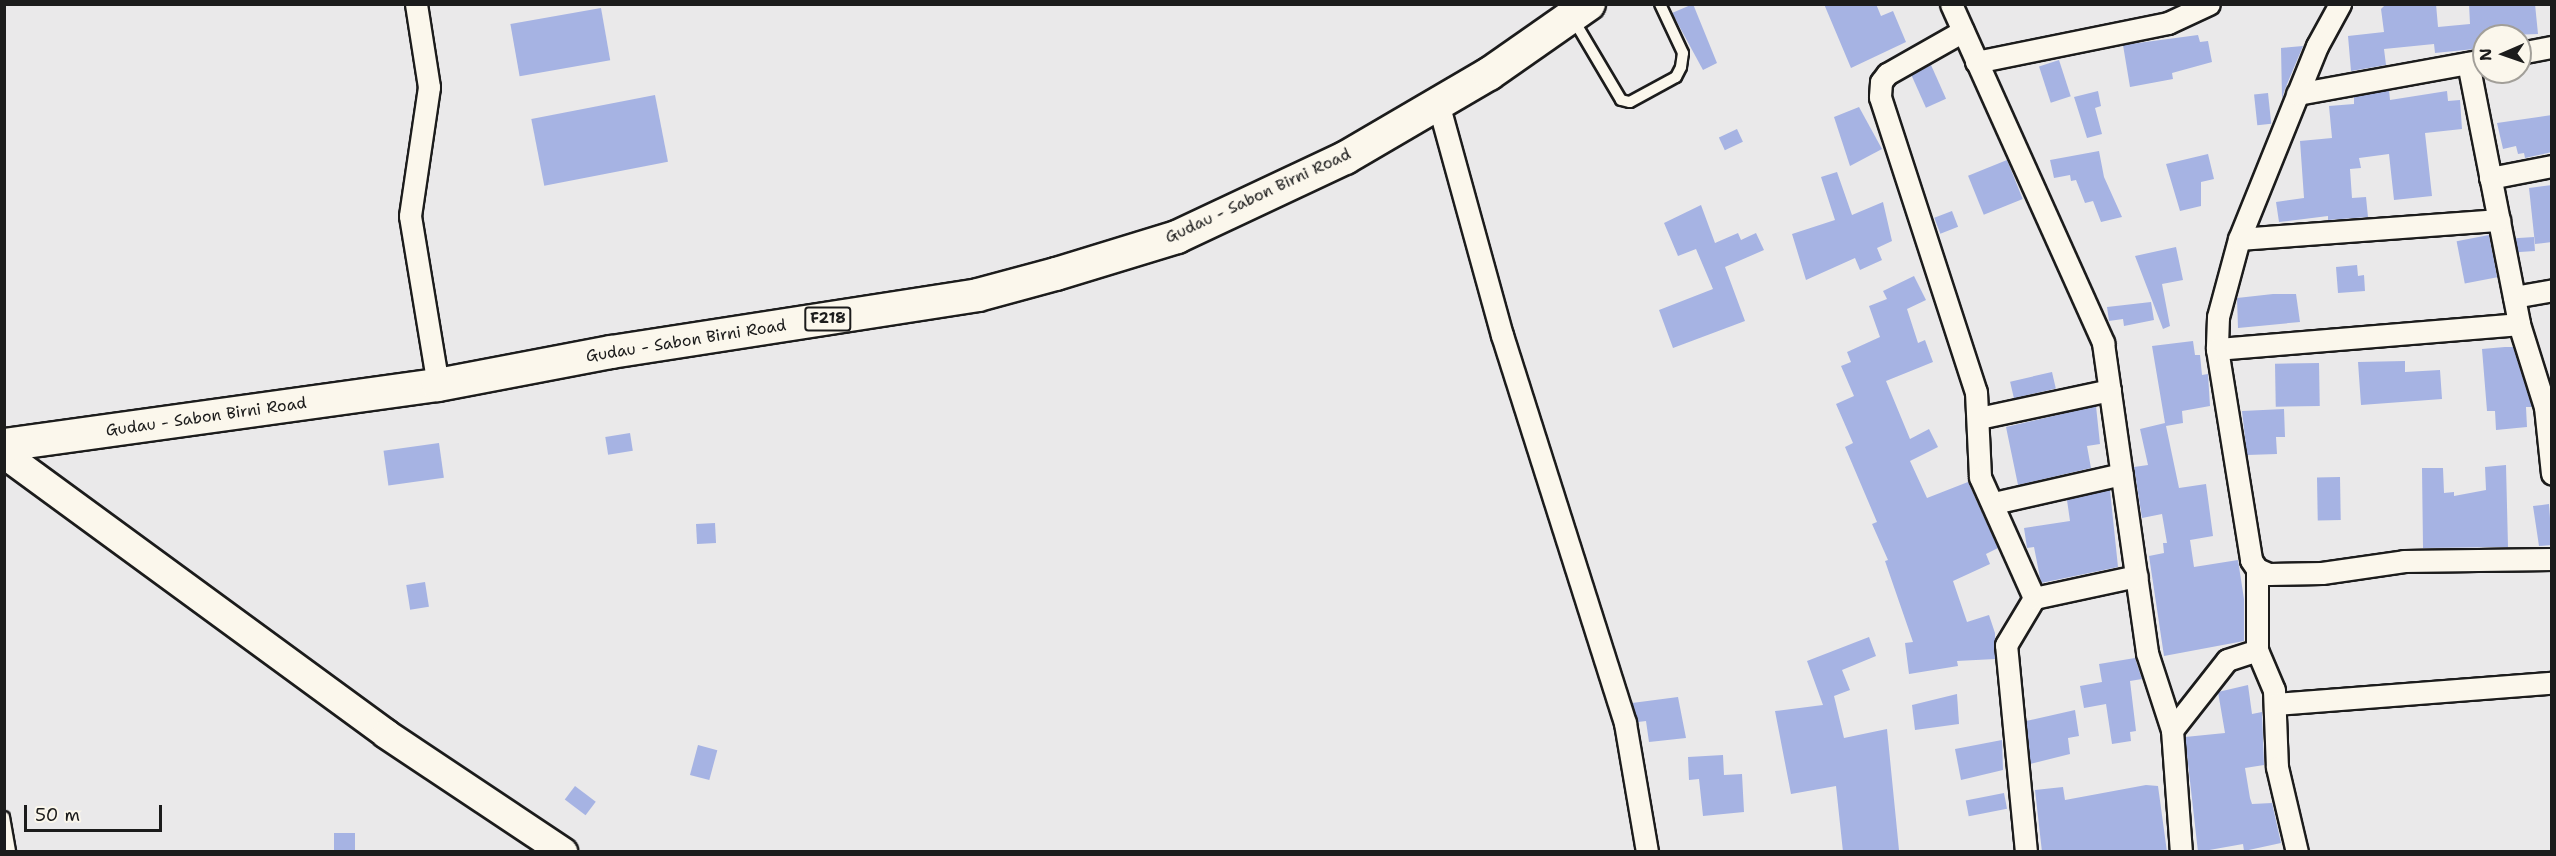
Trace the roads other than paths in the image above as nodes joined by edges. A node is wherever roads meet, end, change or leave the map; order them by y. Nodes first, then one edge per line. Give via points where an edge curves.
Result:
1 (416, 4) edge
2 (1660, 4) edge
3 (1951, 4) edge
4 (2209, 4) edge
5 (2340, 4) edge
6 (1581, 11) edge
7 (1963, 31) junction
8 (2552, 47) edge
9 (2532, 51) edge
10 (1976, 62) junction
11 (2472, 62) edge
12 (2479, 84) edge
13 (2297, 94) junction
14 (1438, 103) junction
15 (2552, 166) edge
16 (2490, 178) junction
17 (2499, 220) junction
18 (2239, 239) junction
19 (2552, 290) edge
20 (2514, 297) junction
21 (2519, 324) junction
22 (2217, 349) junction
23 (438, 385) junction
24 (2110, 390) junction
25 (2548, 406) edge
26 (1979, 418) junction
27 (4, 445) edge
28 (4, 454) edge
29 (2122, 474) junction
30 (2552, 474) edge
31 (1994, 503) junction
32 (2552, 559) edge
33 (2257, 569) junction
34 (2138, 576) junction
35 (2034, 598) junction
36 (2257, 650) junction
37 (2552, 683) edge
38 (2276, 704) junction
39 (2172, 730) junction
40 (4, 817) edge
41 (10, 852) edge
42 (563, 852) edge
43 (1647, 852) edge
44 (2026, 852) edge
45 (2181, 852) edge
46 (2297, 852) edge

1 - 23 street via 429,87 410,216
2 - 6 lane via 1683,53 1681,68 1676,77 1630,102 1621,100
3 - 7 street
4 - 10 street via 2168,23
5 - 13 street
6 - 14 main road, Gudau - Sabon Birni Road / F218 via 1489,74
7 - 10 street
7 - 26 street via 1887,74 1881,82 1880,97 1976,392
8 - 9 street
10 - 24 street via 2103,343
11 - 13 street
12 - 16 street
13 - 18 street
14 - 23 main road, Gudau - Sabon Birni Road / F218 via 1345,158 1177,237 1056,274 978,295 611,352
14 - 43 street via 1502,335 1625,723
15 - 16 street
16 - 17 street
17 - 18 street
17 - 20 street
18 - 22 street via 2218,317
19 - 20 street
20 - 21 street
21 - 22 street
21 - 25 street
22 - 33 street via 2251,560
23 - 27 main road, Gudau - Sabon Birni Road / F218
24 - 26 street
24 - 29 street
25 - 30 street
26 - 31 street via 1976,458 1980,477
28 - 42 street via 386,734
29 - 31 street
29 - 34 street
31 - 35 street
32 - 33 street via 2404,561 2322,573 2269,574
33 - 36 street
34 - 35 street
34 - 39 street via 2147,653
35 - 44 street via 2006,645
36 - 38 street
36 - 39 street via 2227,660
37 - 38 street
38 - 46 street via 2278,774
39 - 45 street
40 - 41 lane

